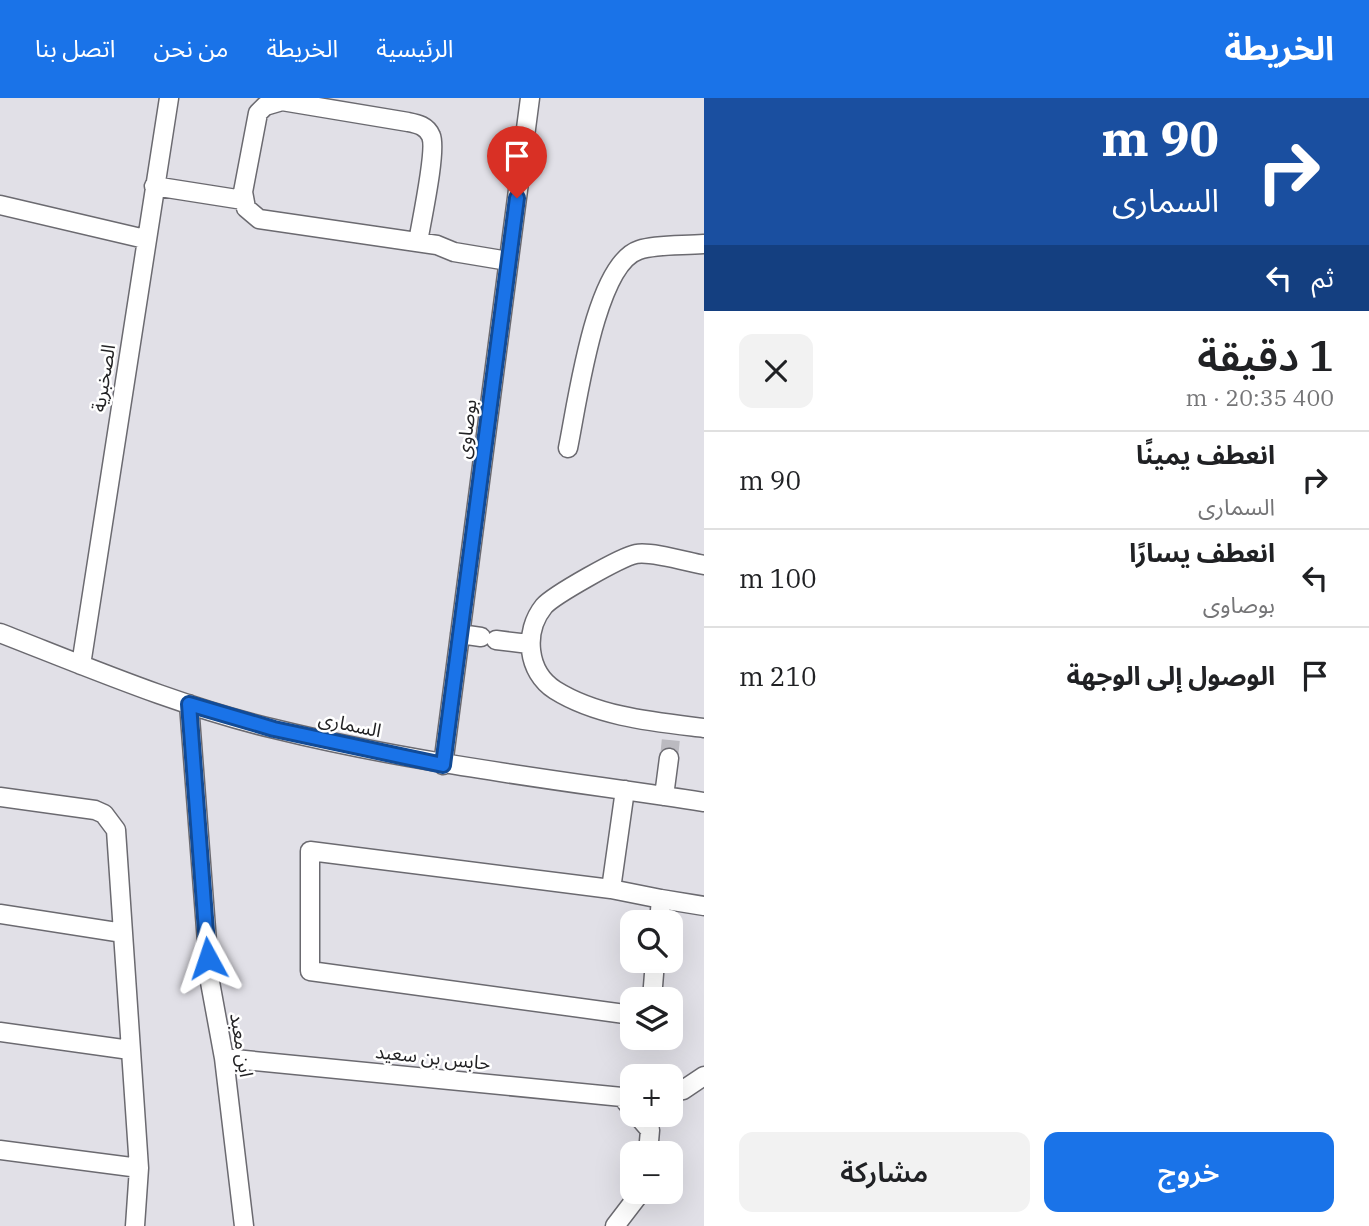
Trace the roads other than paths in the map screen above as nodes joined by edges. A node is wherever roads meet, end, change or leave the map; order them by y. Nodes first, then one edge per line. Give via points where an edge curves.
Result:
1 (169, 98) edge
2 (530, 98) edge
3 (154, 186) junction
4 (243, 201) junction
5 (0, 205) edge
6 (145, 239) junction
7 (418, 242) junction
8 (704, 244) edge
9 (509, 254) junction
10 (568, 448) dead end
11 (704, 565) edge
12 (0, 633) edge
13 (460, 634) junction
14 (528, 643) junction
15 (81, 665) junction
16 (189, 704) junction
17 (704, 728) edge
18 (669, 758) tunnel mouth
19 (443, 765) junction
20 (625, 790) junction
21 (664, 796) junction
22 (0, 797) edge
23 (704, 802) edge
24 (611, 889) junction
25 (661, 899) junction
26 (704, 906) edge
27 (660, 910) edge
28 (0, 914) edge
29 (123, 933) junction
30 (620, 1013) edge
31 (0, 1032) edge
32 (130, 1049) junction
33 (224, 1058) junction
34 (704, 1076) edge
35 (683, 1090) edge
36 (620, 1097) edge
37 (0, 1150) edge
38 (139, 1168) junction
39 (632, 1204) edge
40 (135, 1226) edge
41 (244, 1226) edge
42 (615, 1226) edge

1 - 3 street, الصخبرية
2 - 9 street, بوصاوى
3 - 4 street
3 - 6 street, الصخبرية
4 - 7 street via 259,219
4 - 7 street via 255,121 273,102 417,124 430,134 432,142
5 - 6 street
6 - 15 street, الصخبرية
7 - 9 street via 454,252
8 - 10 street via 639,250 625,257 610,276 598,310
9 - 13 street, بوصاوى
11 - 14 street via 637,553 545,605
12 - 15 street, السمارى
13 - 14 street
13 - 19 street, بوصاوى
14 - 17 street via 541,677 554,689 595,709 672,731
15 - 16 street, السمارى
16 - 19 street, السمارى via 274,729
16 - 33 street, ابن معبد via 208,958
18 - 21 street
19 - 20 street, السمارى
20 - 21 street, السمارى
20 - 24 street
21 - 23 street, السمارى
22 - 29 street via 95,810 111,821 117,840
24 - 25 street
24 - 30 street via 310,851 310,971
25 - 26 street
25 - 27 street
28 - 29 street
29 - 32 street
31 - 32 street
32 - 38 street
33 - 36 street, حابس بن سعيد
33 - 41 street, ابن معبد
34 - 35 street
37 - 38 street
38 - 40 street
39 - 42 street

